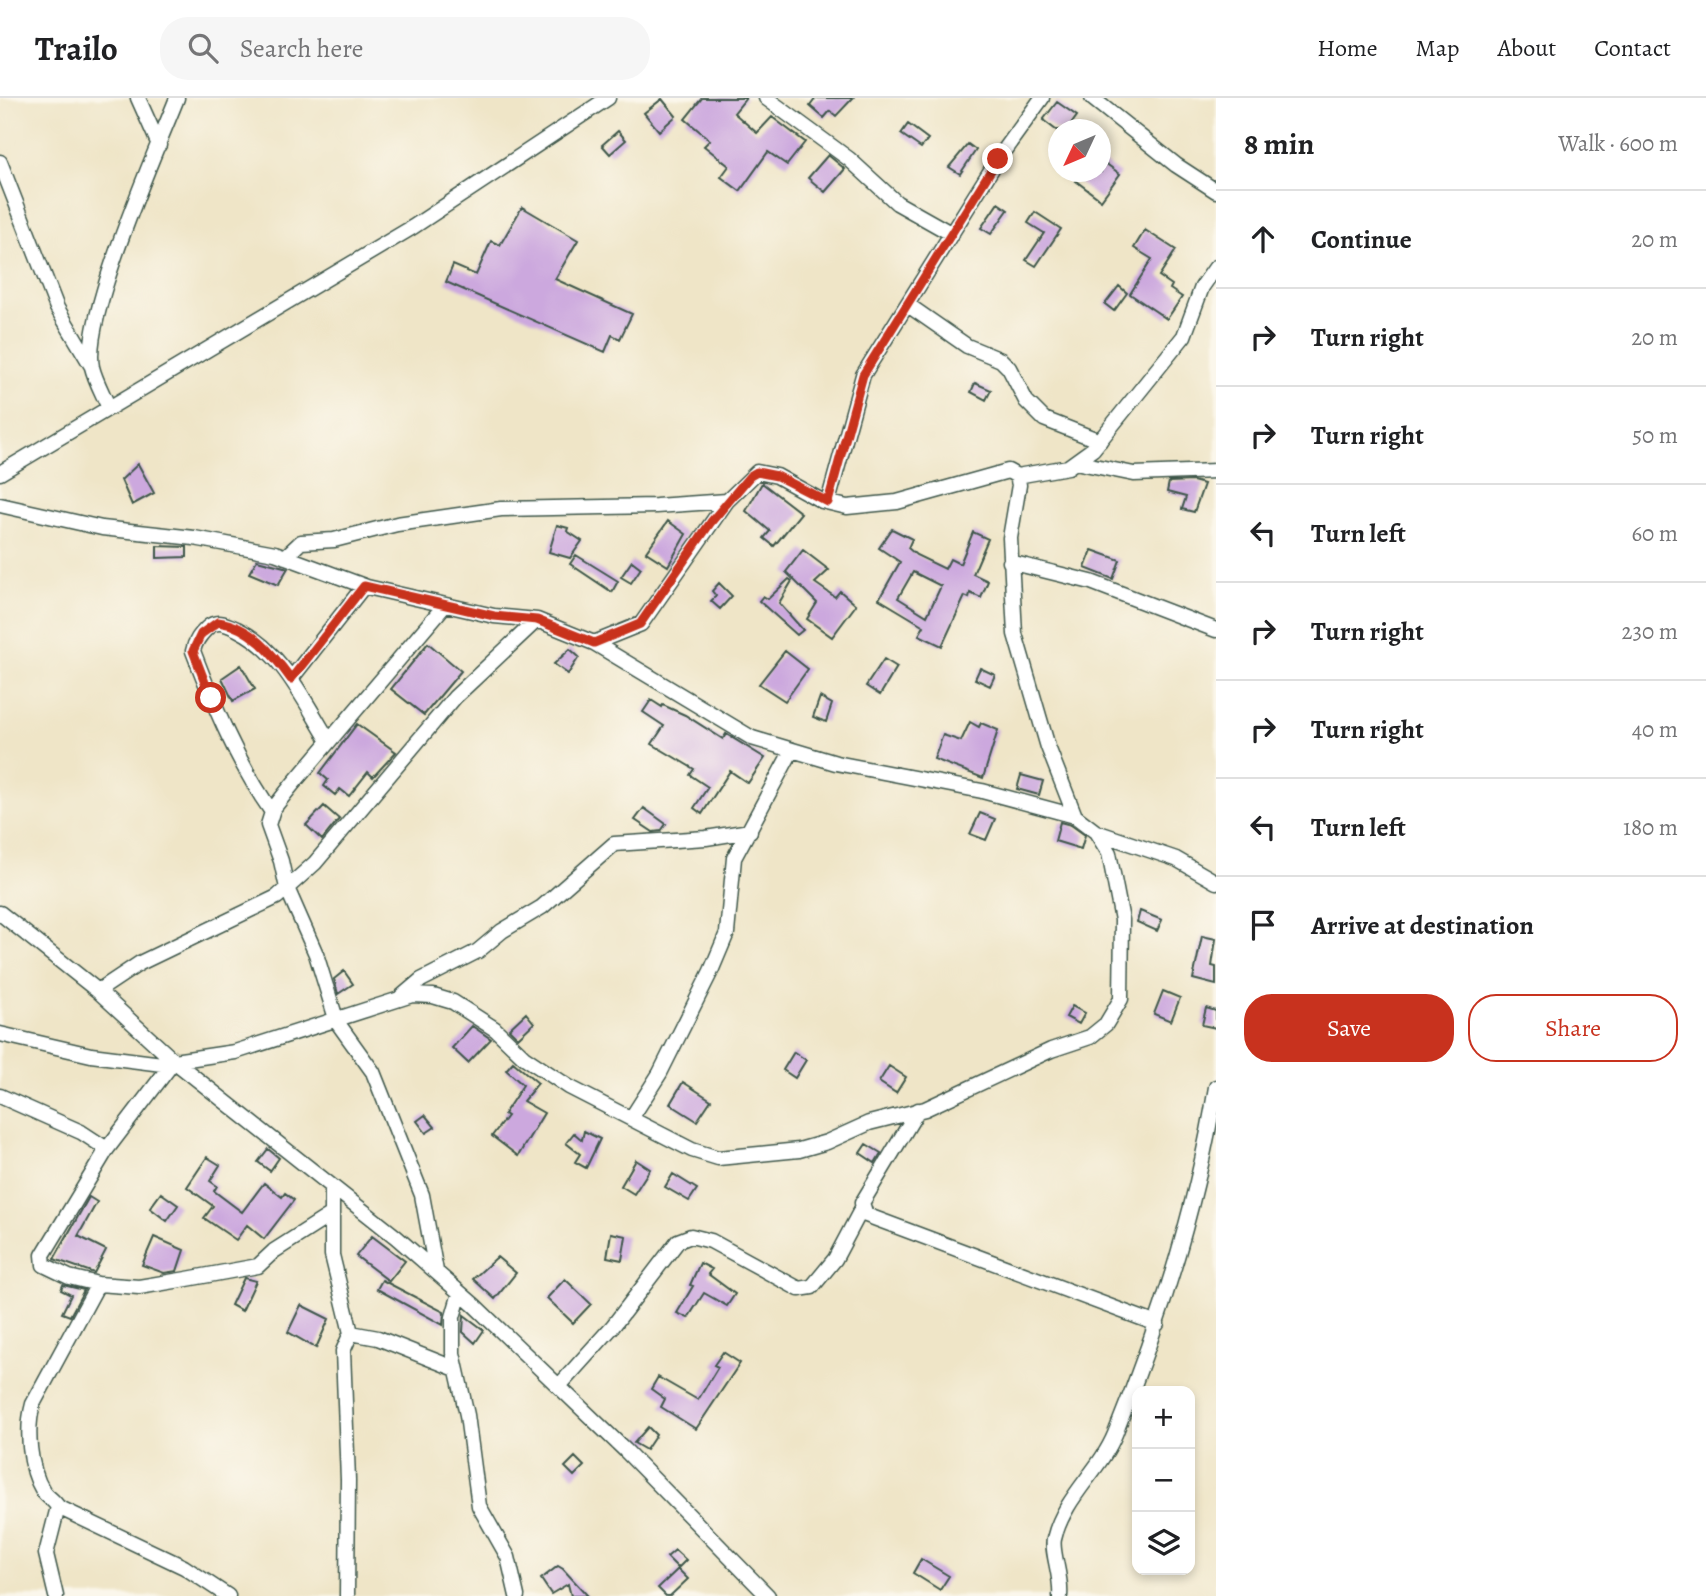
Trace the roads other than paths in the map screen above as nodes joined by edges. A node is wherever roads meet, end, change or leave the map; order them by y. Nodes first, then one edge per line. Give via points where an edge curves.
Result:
1 (138, 98) edge
2 (177, 98) edge
3 (608, 98) edge
4 (766, 98) edge
5 (1042, 98) edge
6 (1092, 98) edge
7 (159, 145) junction
8 (0, 162) edge
9 (1216, 191) edge
10 (952, 234) junction
11 (1216, 267) edge
12 (908, 304) junction
13 (92, 366) junction
14 (108, 406) junction
15 (1100, 441) junction
16 (1075, 462) junction
17 (1216, 471) edge
18 (0, 473) edge
19 (1017, 476) junction
20 (727, 501) junction
21 (828, 502) junction
22 (0, 505) edge
23 (285, 557) junction
24 (1010, 562) junction
25 (364, 586) junction
26 (444, 605) junction
27 (537, 620) junction
28 (1216, 630) edge
29 (594, 643) junction
30 (291, 679) junction
31 (329, 741) junction
32 (792, 750) junction
33 (272, 812) junction
34 (1076, 816) junction
35 (750, 831) junction
36 (1097, 832) junction
37 (1216, 882) edge
38 (287, 888) junction
39 (0, 913) edge
40 (98, 991) junction
41 (397, 1000) junction
42 (337, 1021) junction
43 (0, 1034) edge
44 (172, 1063) junction
45 (1216, 1087) edge
46 (0, 1096) edge
47 (918, 1111) junction
48 (632, 1117) junction
49 (107, 1149) junction
50 (331, 1187) junction
51 (862, 1208) junction
52 (332, 1214) junction
53 (436, 1271) junction
54 (99, 1284) junction
55 (460, 1293) junction
56 (1157, 1324) junction
57 (351, 1333) junction
58 (456, 1369) junction
59 (559, 1386) junction
60 (58, 1507) junction
61 (56, 1596) edge
62 (228, 1596) edge
63 (347, 1596) edge
64 (517, 1596) edge
65 (768, 1596) edge
66 (1060, 1596) edge

1 - 7 street
2 - 7 street
3 - 14 street via 413,228
4 - 10 street via 849,159 897,203
5 - 10 street
6 - 9 street
7 - 13 street via 92,333
8 - 13 street via 57,308
10 - 12 street
11 - 15 street via 1202,287 1184,336
12 - 15 street via 967,346 1009,368 1026,401 1044,419
12 - 21 street via 863,375
13 - 14 street
14 - 18 street
15 - 16 street
16 - 17 street via 1134,474
16 - 19 street
19 - 21 street via 1008,471 897,502 847,507
19 - 24 street
20 - 21 street via 757,472 777,476
20 - 23 street via 501,509 301,542
20 - 29 street via 640,624
22 - 23 street via 102,528 194,538
23 - 25 street
24 - 28 street via 1091,582
24 - 34 street via 1015,634 1023,670
25 - 26 street
25 - 30 street
26 - 27 street
26 - 31 street
27 - 29 street
27 - 38 street via 455,697 315,863
29 - 32 street via 751,738
30 - 31 street
30 - 33 street via 270,651 225,623 211,625 195,643 193,651 211,698
31 - 33 street
32 - 34 street
32 - 35 street
33 - 38 street via 268,825
34 - 36 street
35 - 41 street via 614,844 542,907
35 - 48 street via 734,858 727,933 660,1073
36 - 37 street via 1176,859
36 - 47 street via 1109,853 1122,920 1121,999 1106,1024 1090,1037
38 - 40 street via 246,913 140,963
38 - 42 street via 316,954
39 - 40 street
40 - 44 street
41 - 42 street
41 - 48 street via 420,995 453,1002 569,1087
42 - 44 street via 235,1052
42 - 53 street via 381,1090 422,1195
43 - 44 street via 91,1055
44 - 49 street
44 - 50 street
45 - 56 street via 1198,1174
46 - 49 street via 81,1132
47 - 48 street via 869,1122 799,1150 718,1158 692,1150
47 - 51 street
49 - 54 street via 43,1255 44,1265
50 - 52 street
50 - 53 street
51 - 56 street via 866,1214
51 - 59 street via 835,1259 812,1287 799,1289 711,1241 691,1236 678,1241 613,1326
52 - 54 street via 258,1266 139,1287
52 - 57 street via 332,1255
53 - 55 street
54 - 60 street via 67,1337 29,1420 36,1474 44,1493
55 - 58 street via 453,1317
55 - 59 street
56 - 66 street via 1110,1444 1077,1489 1053,1541
57 - 58 street via 378,1338
57 - 63 street via 346,1337 343,1363
58 - 64 street via 479,1506 508,1557
59 - 65 street
60 - 61 street via 46,1554
60 - 62 street via 184,1567

